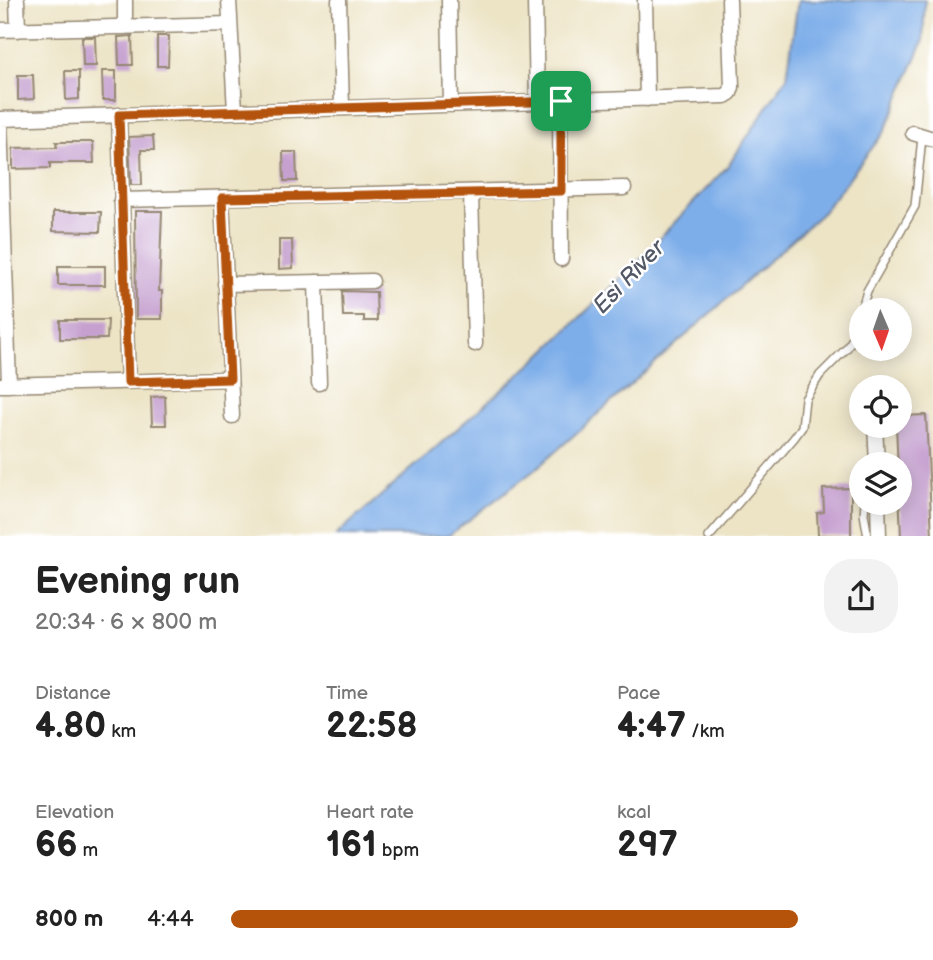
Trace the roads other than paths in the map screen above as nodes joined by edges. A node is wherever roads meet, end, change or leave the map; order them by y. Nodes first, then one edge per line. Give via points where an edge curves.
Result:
1 (17, 0) edge
2 (125, 0) edge
3 (229, 0) edge
4 (339, 0) edge
5 (449, 0) edge
6 (535, 0) edge
7 (645, 0) edge
8 (729, 0) edge
9 (230, 24) junction
10 (125, 27) junction
11 (0, 30) edge
12 (18, 30) junction
13 (646, 99) junction
14 (561, 101) junction
15 (537, 102) junction
16 (451, 105) junction
17 (342, 108) junction
18 (235, 111) junction
19 (119, 115) junction
20 (923, 136) edge
21 (624, 188) dead end
22 (561, 191) junction
23 (471, 192) junction
24 (222, 198) junction
25 (121, 200) junction
26 (561, 259) dead end
27 (372, 281) dead end
28 (316, 282) junction
29 (225, 284) junction
30 (475, 344) dead end
31 (230, 379) junction
32 (128, 382) junction
33 (319, 383) dead end
34 (4, 385) edge
35 (232, 416) dead end
36 (864, 515) edge
37 (878, 515) edge
38 (710, 536) edge
39 (868, 536) edge
40 (879, 536) edge

1 - 12 street
2 - 10 street
3 - 9 street
4 - 17 street
5 - 16 street
6 - 15 street
7 - 13 street
8 - 13 street via 730,93
9 - 10 street
9 - 18 street
10 - 12 street
11 - 12 street
13 - 14 street
14 - 15 street
14 - 22 street
15 - 16 street
16 - 17 street
17 - 18 street
18 - 19 street
19 - 25 street
19 - 34 street via 0,119
20 - 38 lane via 915,206 867,291 853,338 805,398 802,427
21 - 22 street
22 - 23 street
22 - 26 street
23 - 24 street
23 - 30 street
24 - 25 street
24 - 29 street
25 - 32 street
27 - 28 street
28 - 29 street
28 - 33 street
29 - 31 street
31 - 32 street
31 - 35 street
32 - 34 street
36 - 39 lane
37 - 40 street

